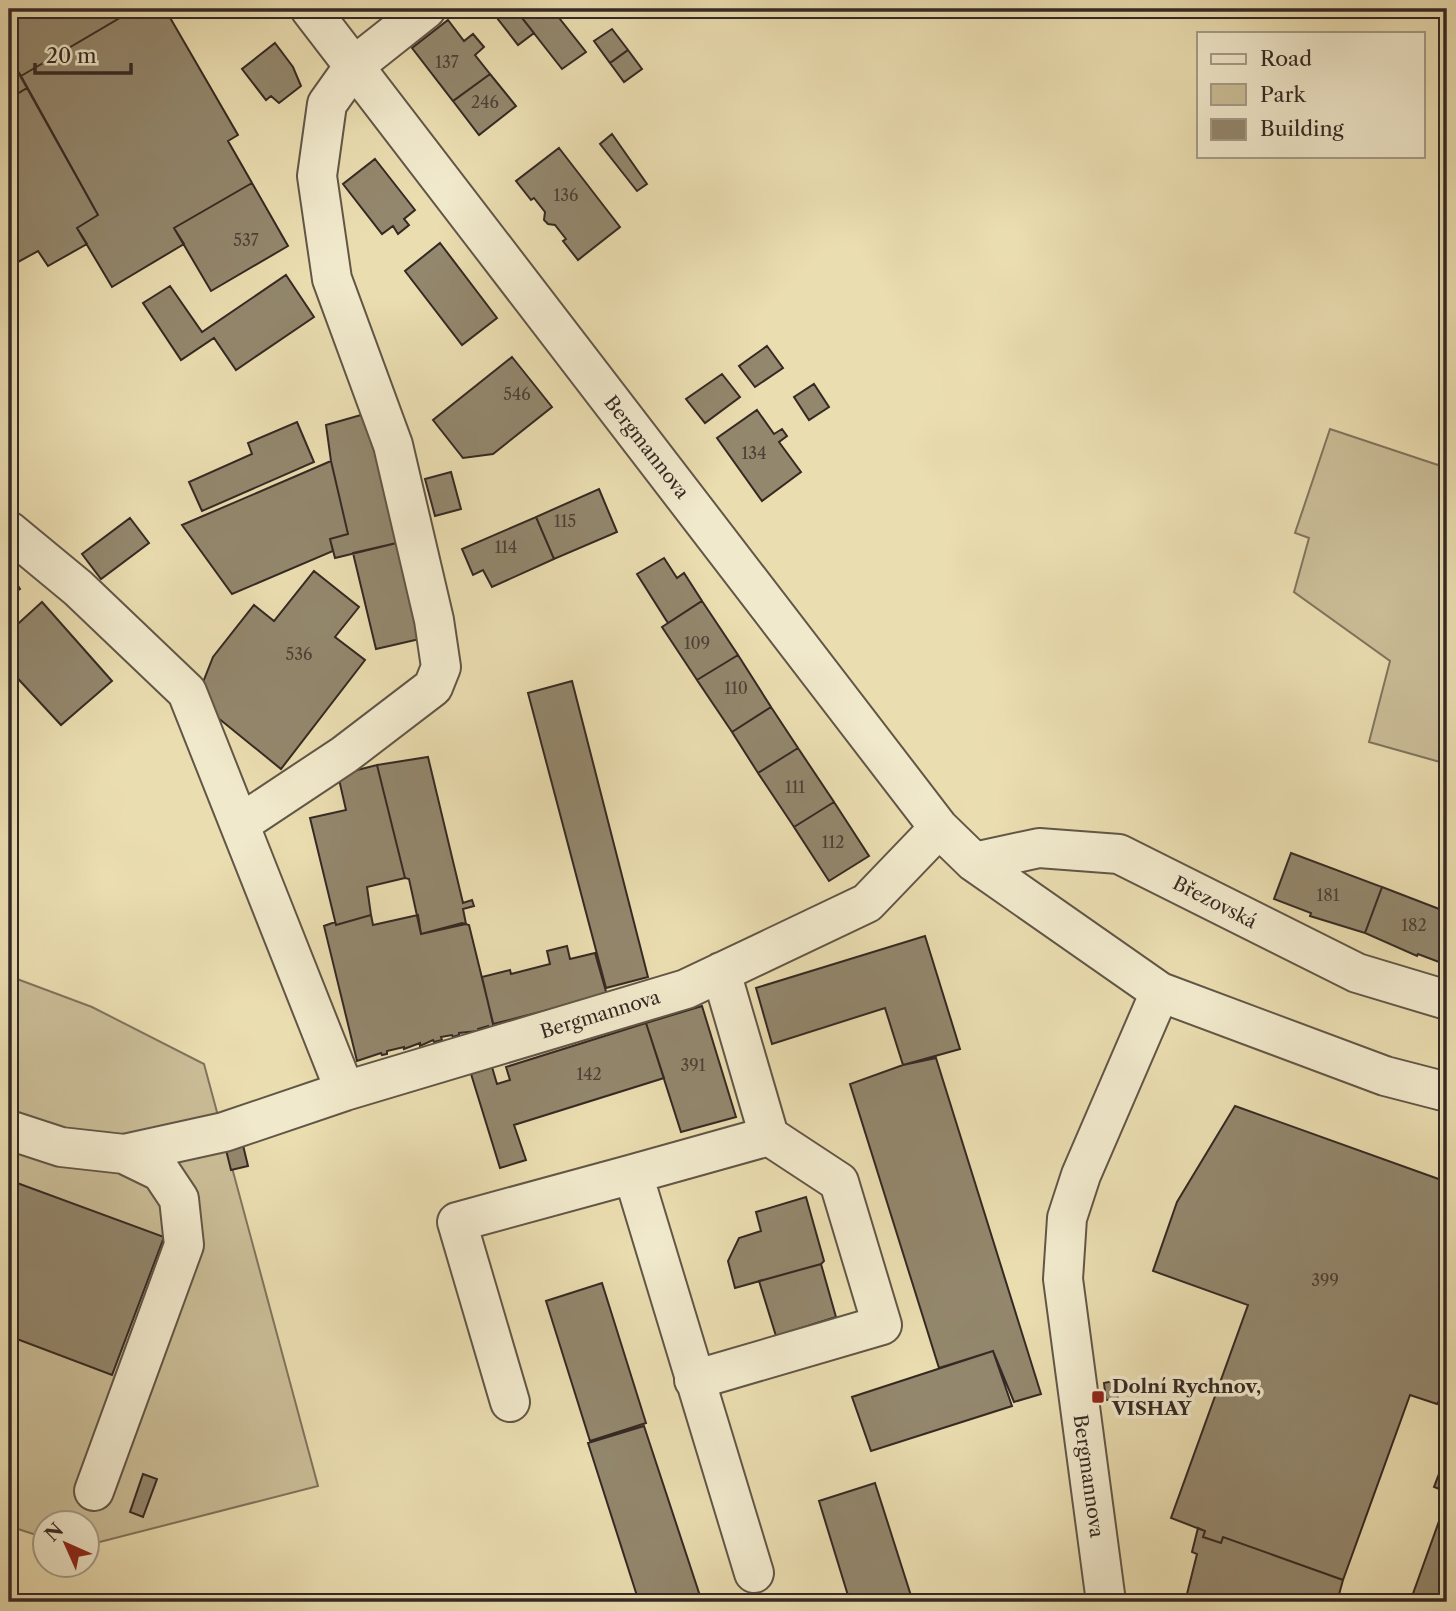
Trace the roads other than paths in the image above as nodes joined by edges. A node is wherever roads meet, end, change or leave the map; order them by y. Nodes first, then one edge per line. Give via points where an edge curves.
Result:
1 (310, 9) edge
2 (426, 9) edge
3 (354, 66) junction
4 (9, 531) edge
5 (240, 824) junction
6 (939, 828) junction
7 (974, 862) junction
8 (721, 972) junction
9 (1160, 992) junction
10 (1447, 1000) edge
11 (345, 1091) junction
12 (1447, 1092) edge
13 (9, 1130) edge
14 (769, 1136) junction
15 (124, 1154) junction
16 (633, 1174) junction
17 (694, 1380) junction
18 (510, 1402) dead end
19 (94, 1492) dead end
20 (754, 1573) dead end
21 (1106, 1602) edge

1 - 3 street, Bergmannova
2 - 3 street
3 - 5 street via 327,104 317,176 332,279 393,445 441,667 433,687 344,755
3 - 6 street, Bergmannova
4 - 5 street via 78,588 187,692
5 - 11 street
6 - 7 street, Bergmannova
6 - 8 street, Bergmannova via 867,903
7 - 9 street, Bergmannova
7 - 10 street, Březovská via 1039,848 1119,855 1357,973
8 - 11 street, Bergmannova via 686,989
8 - 14 street
9 - 12 street, Bergmannova via 1385,1076
9 - 21 street, Bergmannova via 1067,1218 1063,1279
11 - 15 street, Bergmannova via 224,1132
13 - 15 street via 61,1147
14 - 16 street
14 - 17 street via 839,1182 882,1325
15 - 19 street via 162,1172 179,1199 184,1245
16 - 17 street
16 - 18 street via 457,1222
17 - 20 street

